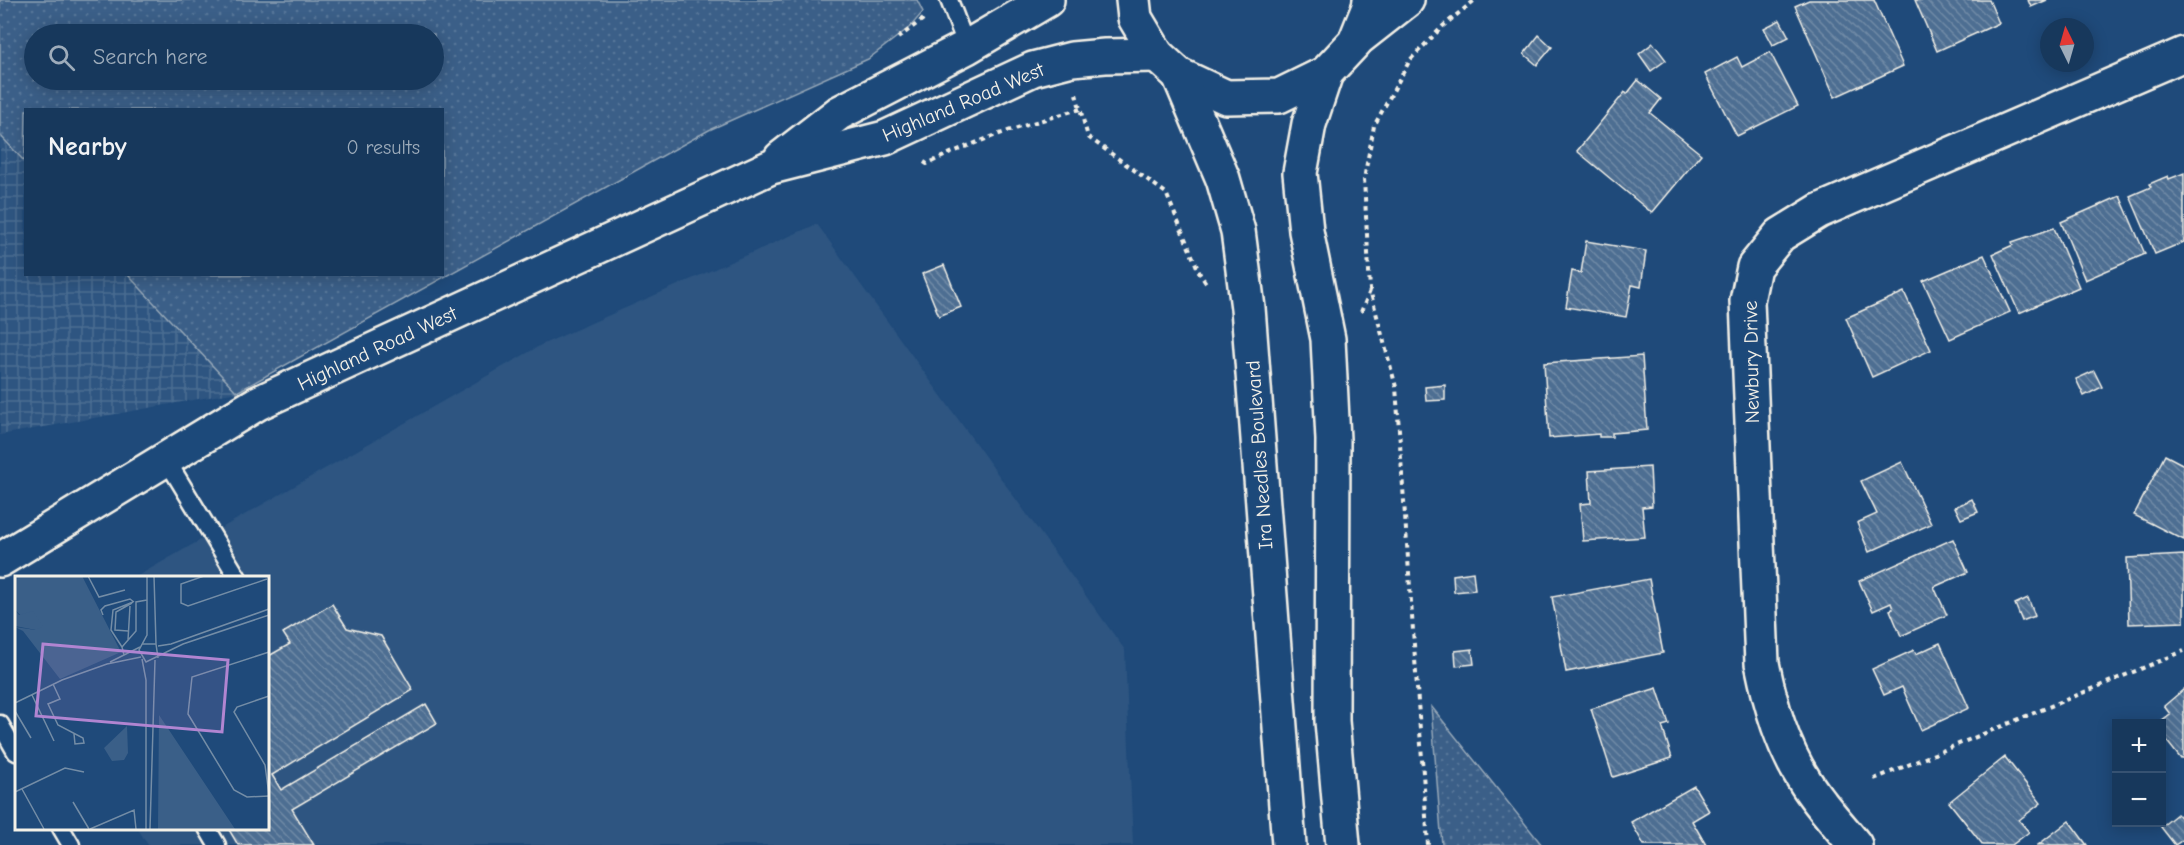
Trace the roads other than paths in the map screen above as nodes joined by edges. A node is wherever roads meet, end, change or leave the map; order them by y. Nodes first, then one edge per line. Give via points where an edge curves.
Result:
1 (949, 0) edge
2 (1047, 0) edge
3 (1133, 0) edge
4 (1370, 0) edge
5 (1407, 0) edge
6 (1355, 42) junction
7 (967, 47) junction
8 (2184, 54) edge
9 (1168, 65) junction
10 (1326, 73) junction
11 (771, 167) junction
12 (166, 459) junction
13 (0, 560) edge
14 (237, 576) edge
15 (0, 724) edge
16 (15, 750) edge
17 (63, 830) edge
18 (208, 830) edge
19 (71, 845) edge
20 (217, 845) edge
21 (1289, 845) edge
22 (1343, 845) edge
23 (1855, 845) edge

1 - 7 lane
2 - 7 main road, Highland Road West
3 - 9 main road, Ira Needles Boulevard via 1135,18
4 - 6 main road
5 - 6 main road
6 - 10 main road
7 - 11 main road, Highland Road West via 839,113
8 - 23 main road, Newbury Drive via 1819,211 1780,235 1754,267 1747,301 1762,663 1770,704 1787,747 1807,784
9 - 10 main road via 1226,97 1279,96
9 - 11 main road, Highland Road West via 1072,59 1033,69 885,138
9 - 21 main road, Ira Needles Boulevard via 1223,179 1238,231 1248,308
10 - 22 main road via 1309,124 1300,173 1306,231 1328,339 1334,440 1332,721
11 - 12 main road, Highland Road West via 258,403
12 - 13 main road, Highland Road West
12 - 14 lane
15 - 16 lane
17 - 19 lane
18 - 20 lane

